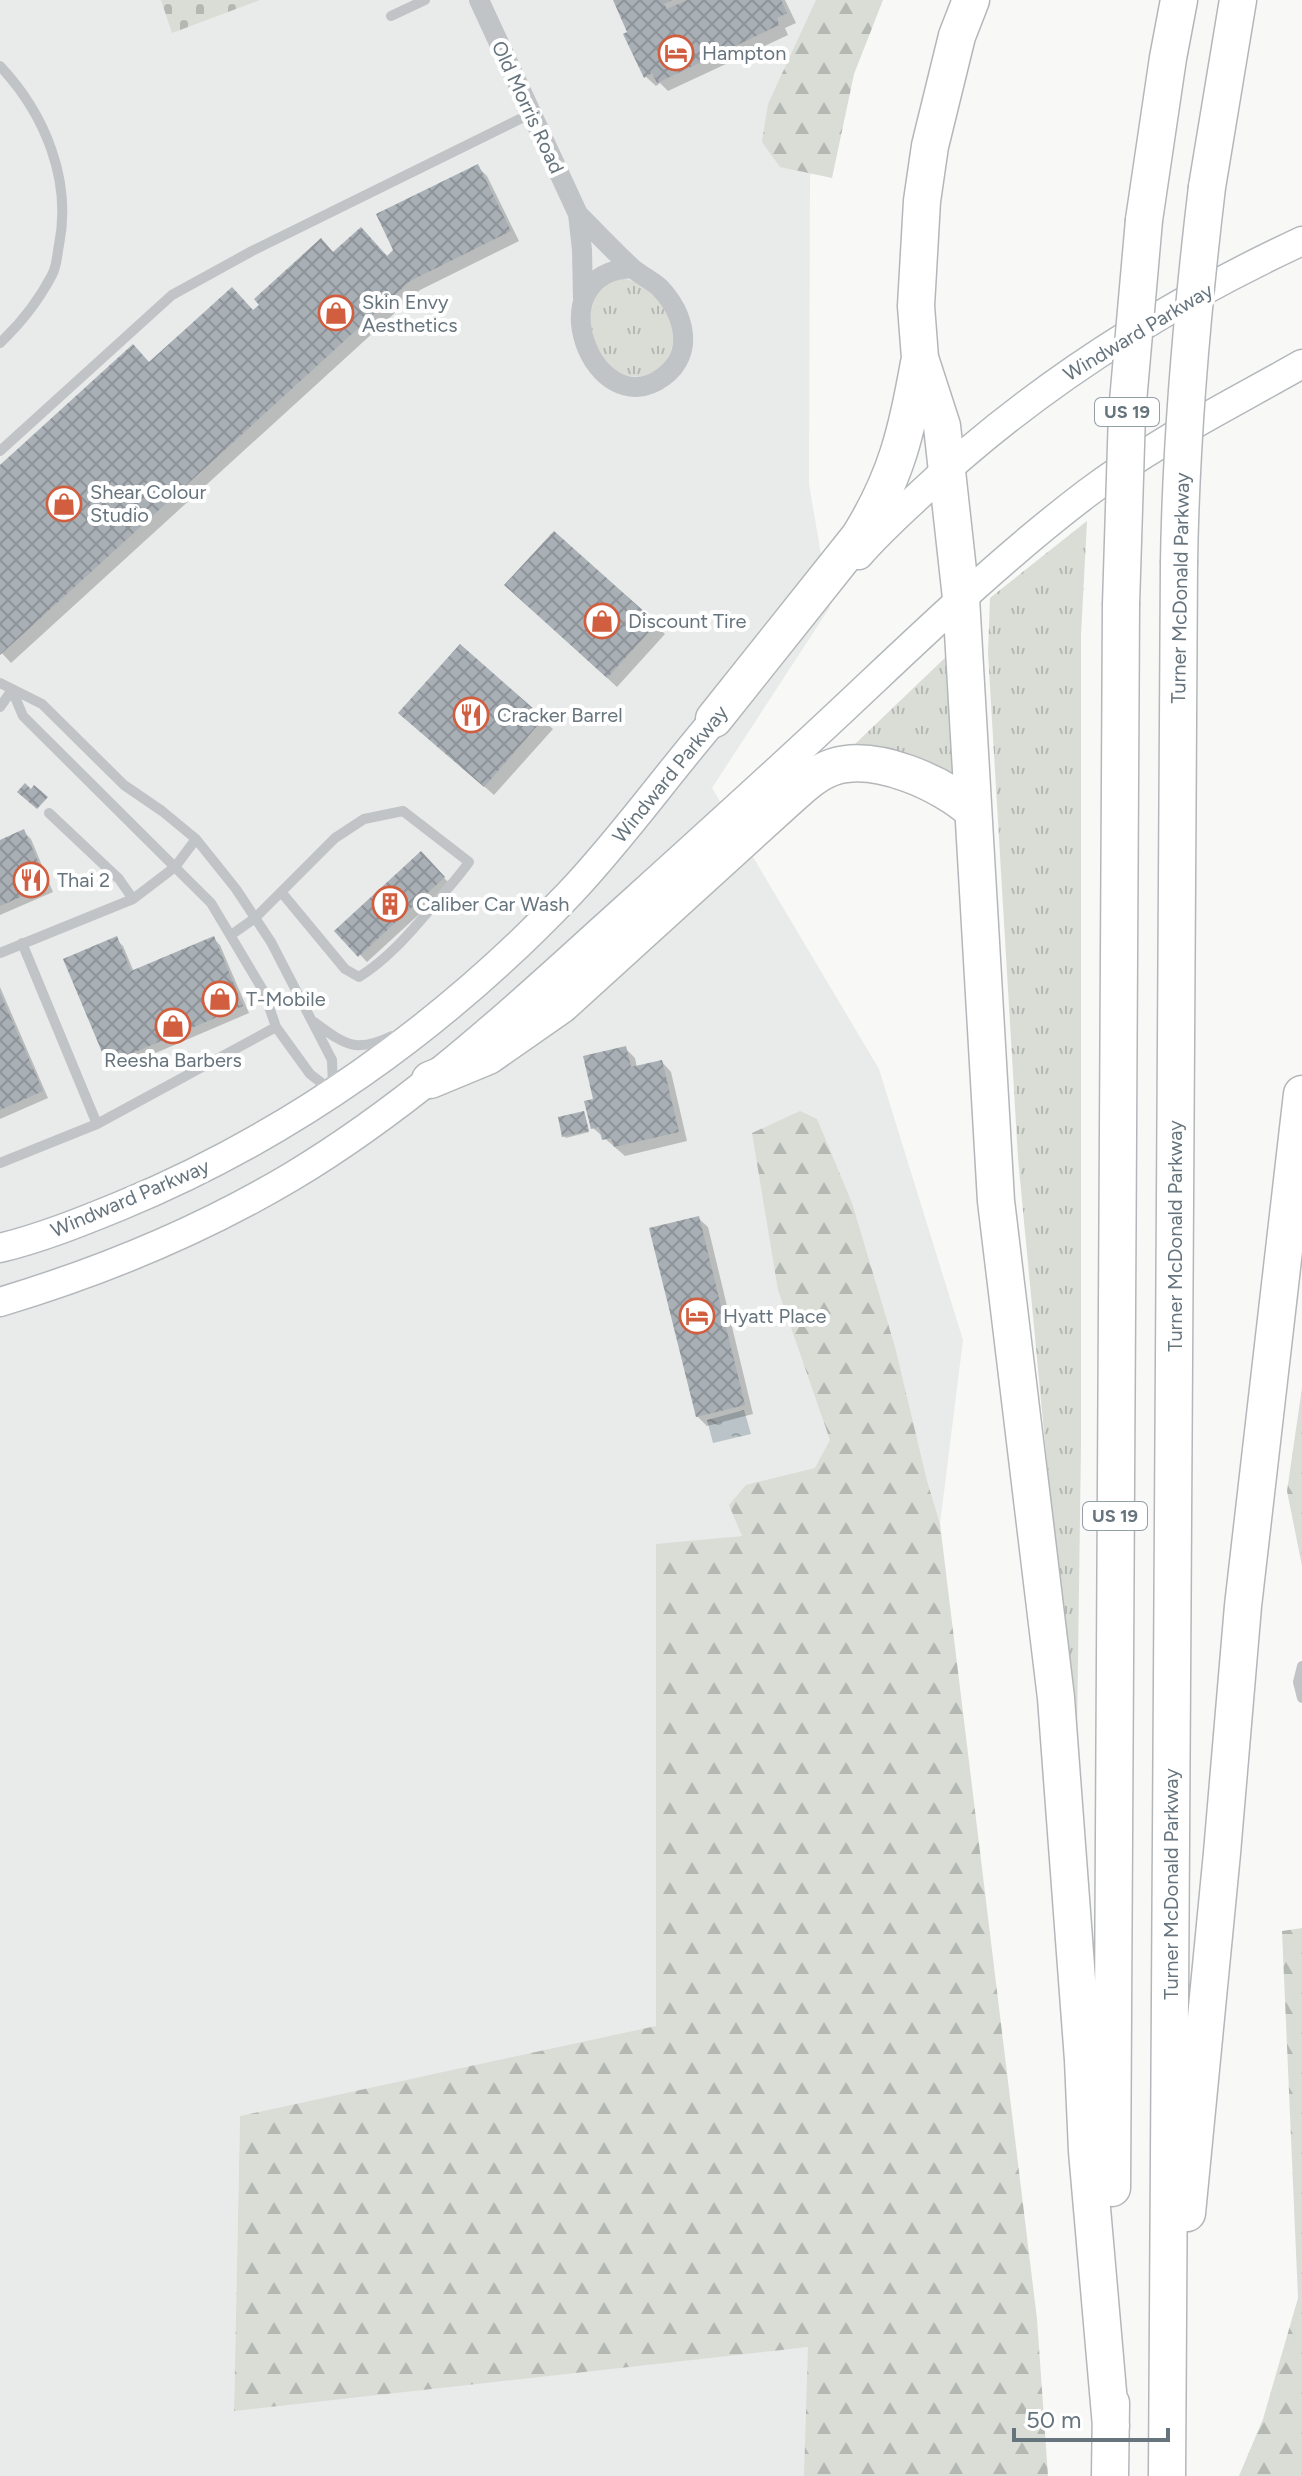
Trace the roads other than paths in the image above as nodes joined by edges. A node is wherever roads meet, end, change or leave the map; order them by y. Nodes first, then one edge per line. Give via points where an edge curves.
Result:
1 (425, 0) edge
2 (479, 0) edge
3 (971, 0) edge
4 (1179, 0) edge
5 (1238, 0) edge
6 (391, 16) dead end
7 (0, 66) edge
8 (532, 113) junction
9 (578, 214) junction
10 (1302, 241) edge
11 (632, 268) junction
12 (583, 298) junction
13 (0, 343) edge
14 (920, 358) junction
15 (1302, 364) edge
16 (0, 451) edge
17 (948, 468) junction
18 (961, 598) junction
19 (0, 683) edge
20 (12, 690) junction
21 (0, 707) edge
22 (714, 719) junction
23 (973, 811) junction
24 (49, 813) dead end
25 (196, 839) junction
26 (175, 867) junction
27 (282, 893) junction
28 (133, 899) junction
29 (255, 918) junction
30 (231, 935) junction
31 (22, 943) junction
32 (511, 952) junction
33 (0, 953) edge
34 (310, 1019) junction
35 (276, 1027) junction
36 (430, 1080) junction
37 (333, 1092) junction
38 (1302, 1094) edge
39 (97, 1124) junction
40 (360, 1131) junction
41 (0, 1163) edge
42 (0, 1248) edge
43 (0, 1302) edge
44 (1302, 1666) edge
45 (1302, 1698) edge
46 (1167, 2341) junction
47 (1111, 2426) junction
48 (1110, 2476) edge
49 (1167, 2476) edge

1 - 6 lane
2 - 8 street, Old Morris Road
3 - 14 highway via 943,90 922,201 916,291
4 - 47 highway, US 19, bridge via 1144,220 1127,413 1121,605
5 - 46 highway, Turner McDonald Parkway / US 19, bridge via 1207,187 1181,470
7 - 13 lane via 31,106 49,141 64,222 54,273 19,325
8 - 9 street, Old Morris Road
8 - 16 lane via 172,295
9 - 11 street, Old Morris Road
9 - 12 street, Old Morris Road
10 - 17 main road, Windward Parkway via 1082,362
11 - 12 street via 599,277
11 - 12 street, Old Morris Road via 670,301 684,333 676,364 651,385 624,385 605,377 594,364 582,330
14 - 17 highway via 942,426
14 - 22 highway via 900,454 878,507
15 - 18 main road via 1088,492
17 - 18 highway
17 - 22 main road, Windward Parkway via 868,544
18 - 23 highway
18 - 36 main road
19 - 20 lane
20 - 21 lane
20 - 25 lane via 42,704 124,785
20 - 26 lane via 23,716
22 - 32 main road, Windward Parkway via 610,848
23 - 36 highway via 908,774 873,766 833,767 782,804 561,1005 488,1056
23 - 47 highway via 996,1201 1056,1698
24 - 28 lane
25 - 26 lane
25 - 29 lane
26 - 28 lane
26 - 30 lane via 211,903
27 - 27 lane via 345,969 359,977 419,924 469,862 403,811 364,819 335,838
27 - 29 lane
28 - 31 lane
29 - 30 lane
29 - 34 lane
30 - 35 lane via 264,992
31 - 33 lane
31 - 39 lane
32 - 34 lane via 421,1020 373,1045 350,1046
32 - 37 main road, Windward Parkway via 413,1036
34 - 37 lane via 332,1060
35 - 37 lane via 310,1074
35 - 39 lane
36 - 40 main road
37 - 40 main road
37 - 42 main road, Windward Parkway via 178,1182
38 - 46 highway via 1243,1606 1192,2178
39 - 41 lane
40 - 43 main road via 291,1177 218,1216 143,1251
44 - 45 lane
46 - 49 highway, Turner McDonald Parkway / US 19
47 - 48 highway, US 19

